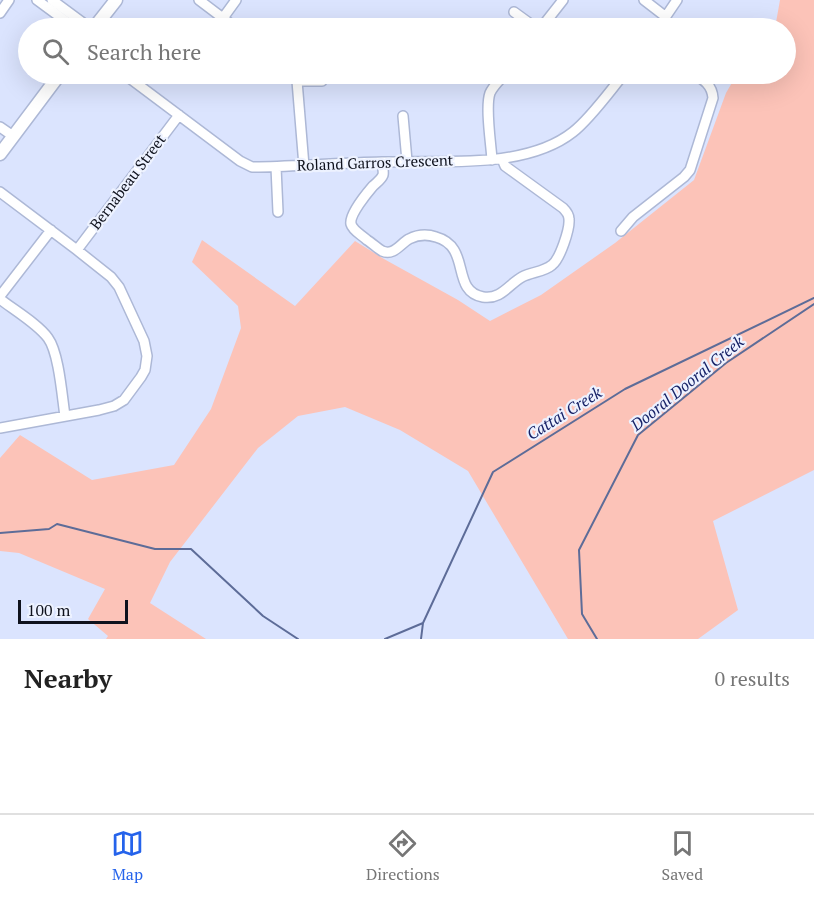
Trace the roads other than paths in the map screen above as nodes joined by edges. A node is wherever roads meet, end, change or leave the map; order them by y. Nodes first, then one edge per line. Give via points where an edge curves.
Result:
1 (9, 0) edge
2 (36, 0) edge
3 (52, 0) edge
4 (116, 0) edge
5 (200, 0) edge
6 (236, 0) edge
7 (563, 0) edge
8 (644, 0) edge
9 (677, 0) edge
10 (514, 12) dead end
11 (0, 13) edge
12 (666, 16) joint
13 (61, 18) edge
14 (78, 18) edge
15 (101, 18) edge
16 (223, 18) joint
17 (523, 18) edge
18 (547, 18) edge
19 (52, 84) edge
20 (137, 84) edge
21 (296, 84) edge
22 (496, 84) edge
23 (616, 84) edge
24 (706, 84) edge
25 (179, 115) junction
26 (403, 116) dead end
27 (0, 127) edge
28 (13, 136) junction
29 (0, 154) edge
30 (497, 160) junction
31 (407, 161) junction
32 (382, 162) junction
33 (276, 166) junction
34 (304, 166) junction
35 (0, 192) edge
36 (278, 212) dead end
37 (51, 230) junction
38 (621, 231) dead end
39 (77, 250) junction
40 (0, 298) edge
41 (65, 416) junction
42 (0, 428) edge

1 - 11 street
2 - 13 street
3 - 14 street
4 - 15 street
5 - 16 street
6 - 16 street
7 - 18 street
8 - 12 street
9 - 12 street
10 - 17 street
19 - 28 street
20 - 25 street, Roland Garros Crescent
21 - 34 street
22 - 30 street via 488,105
23 - 30 street, Roland Garros Crescent via 573,133 538,151
24 - 38 street via 713,98 690,170
25 - 33 street, Roland Garros Crescent via 246,165
25 - 39 street, Bernabeau Street
26 - 31 street
27 - 28 street
28 - 29 street
30 - 31 street, Roland Garros Crescent
30 - 32 street via 563,208 569,222 552,265 522,277 501,294 488,297 477,295 466,286 455,251 440,238 416,237 389,252 354,229 352,215 381,178
31 - 32 street, Roland Garros Crescent
32 - 34 street, Roland Garros Crescent
33 - 34 street, Roland Garros Crescent
33 - 36 street
35 - 37 street
37 - 39 street
37 - 40 street
39 - 41 street via 115,282 144,341 147,356 145,370 124,400 108,408
40 - 41 street via 41,330 51,343
41 - 42 street

